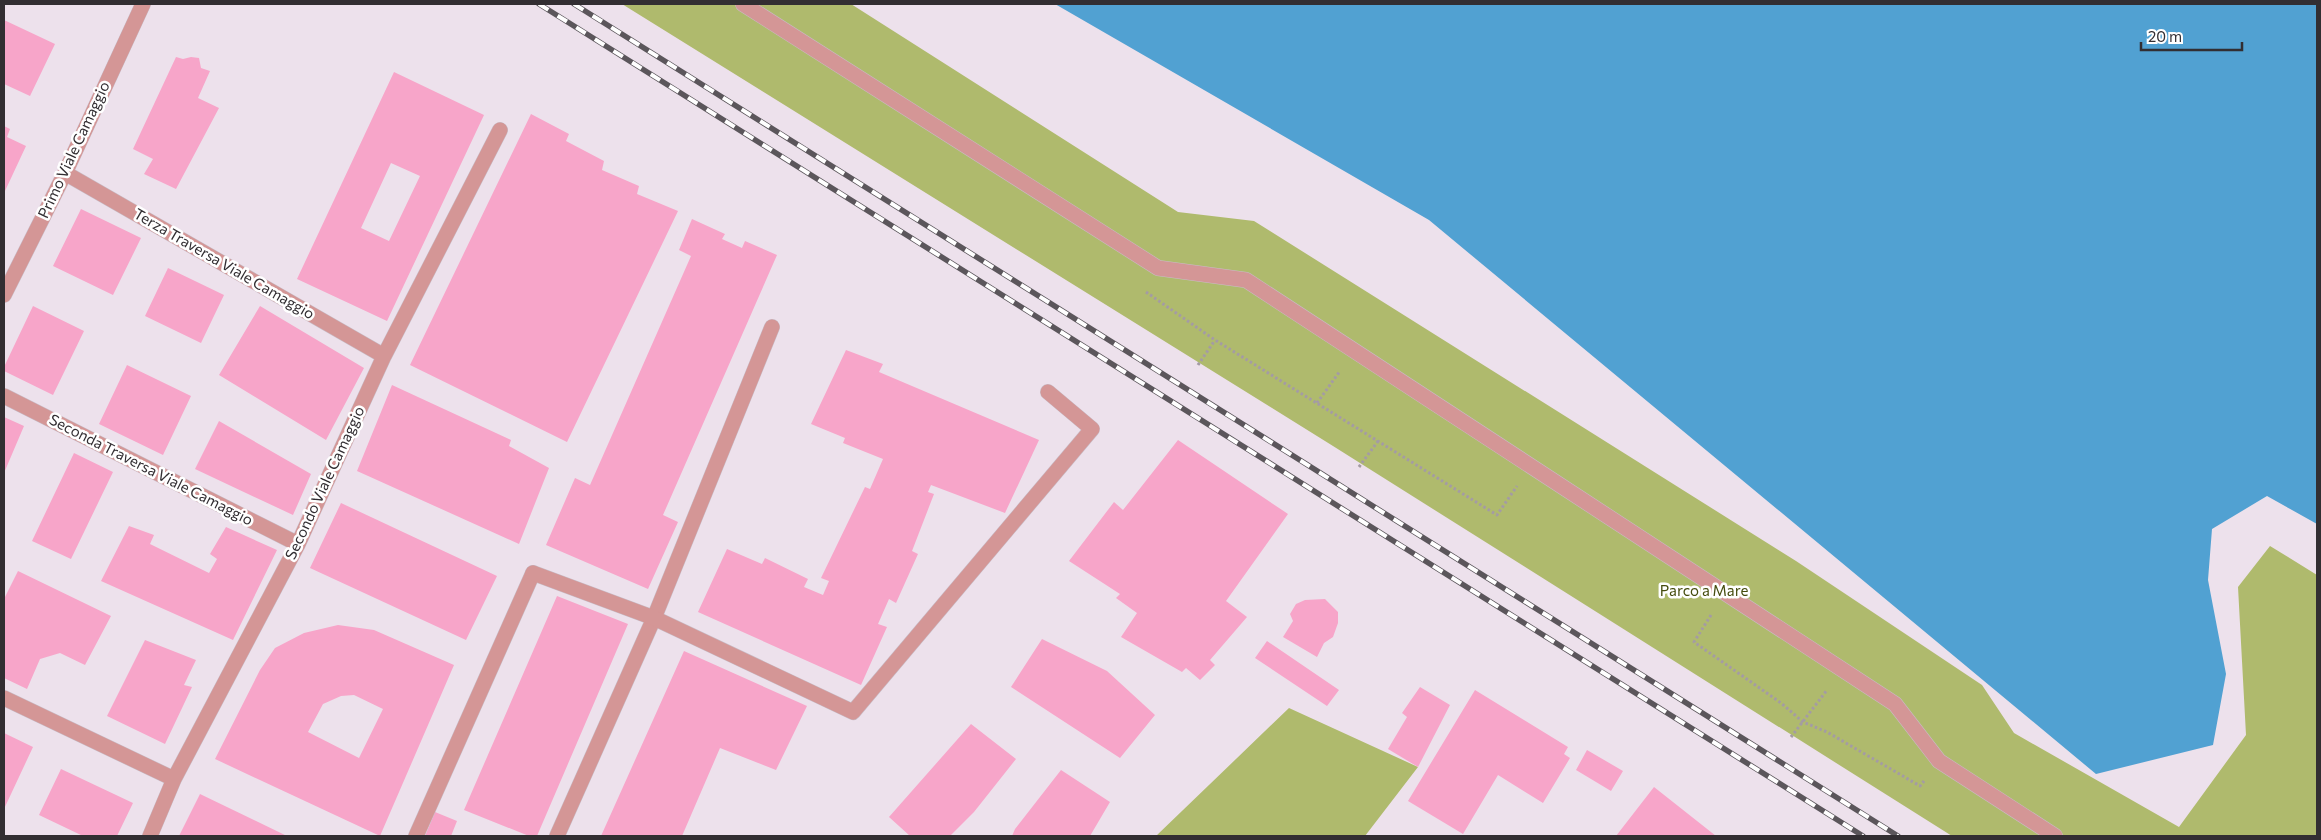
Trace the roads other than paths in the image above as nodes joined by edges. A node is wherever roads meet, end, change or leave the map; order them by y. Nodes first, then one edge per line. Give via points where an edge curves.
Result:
1 (142, 4) edge
2 (742, 4) edge
3 (500, 130) dead end
4 (65, 173) junction
5 (4, 295) edge
6 (772, 327) dead end
7 (384, 356) junction
8 (1048, 392) dead end
9 (4, 396) edge
10 (298, 544) junction
11 (654, 618) junction
12 (4, 698) edge
13 (174, 779) junction
14 (150, 836) edge
15 (416, 836) edge
16 (557, 836) edge
17 (2055, 836) edge

1 - 4 street, Primo Viale Camaggio
2 - 17 street via 1158,268 1246,280 1895,704 1938,760
3 - 7 street, Secondo Viale Camaggio
4 - 5 street, Primo Viale Camaggio
4 - 7 street, Terza Traversa Viale Camaggio
6 - 11 street
7 - 10 street, Secondo Viale Camaggio
8 - 11 street via 1092,429 853,712
9 - 10 street, Seconda Traversa Viale Camaggio
10 - 13 street, Secondo Viale Camaggio
11 - 15 street via 533,573
11 - 16 street
12 - 13 street
13 - 14 street, Secondo Viale Camaggio

